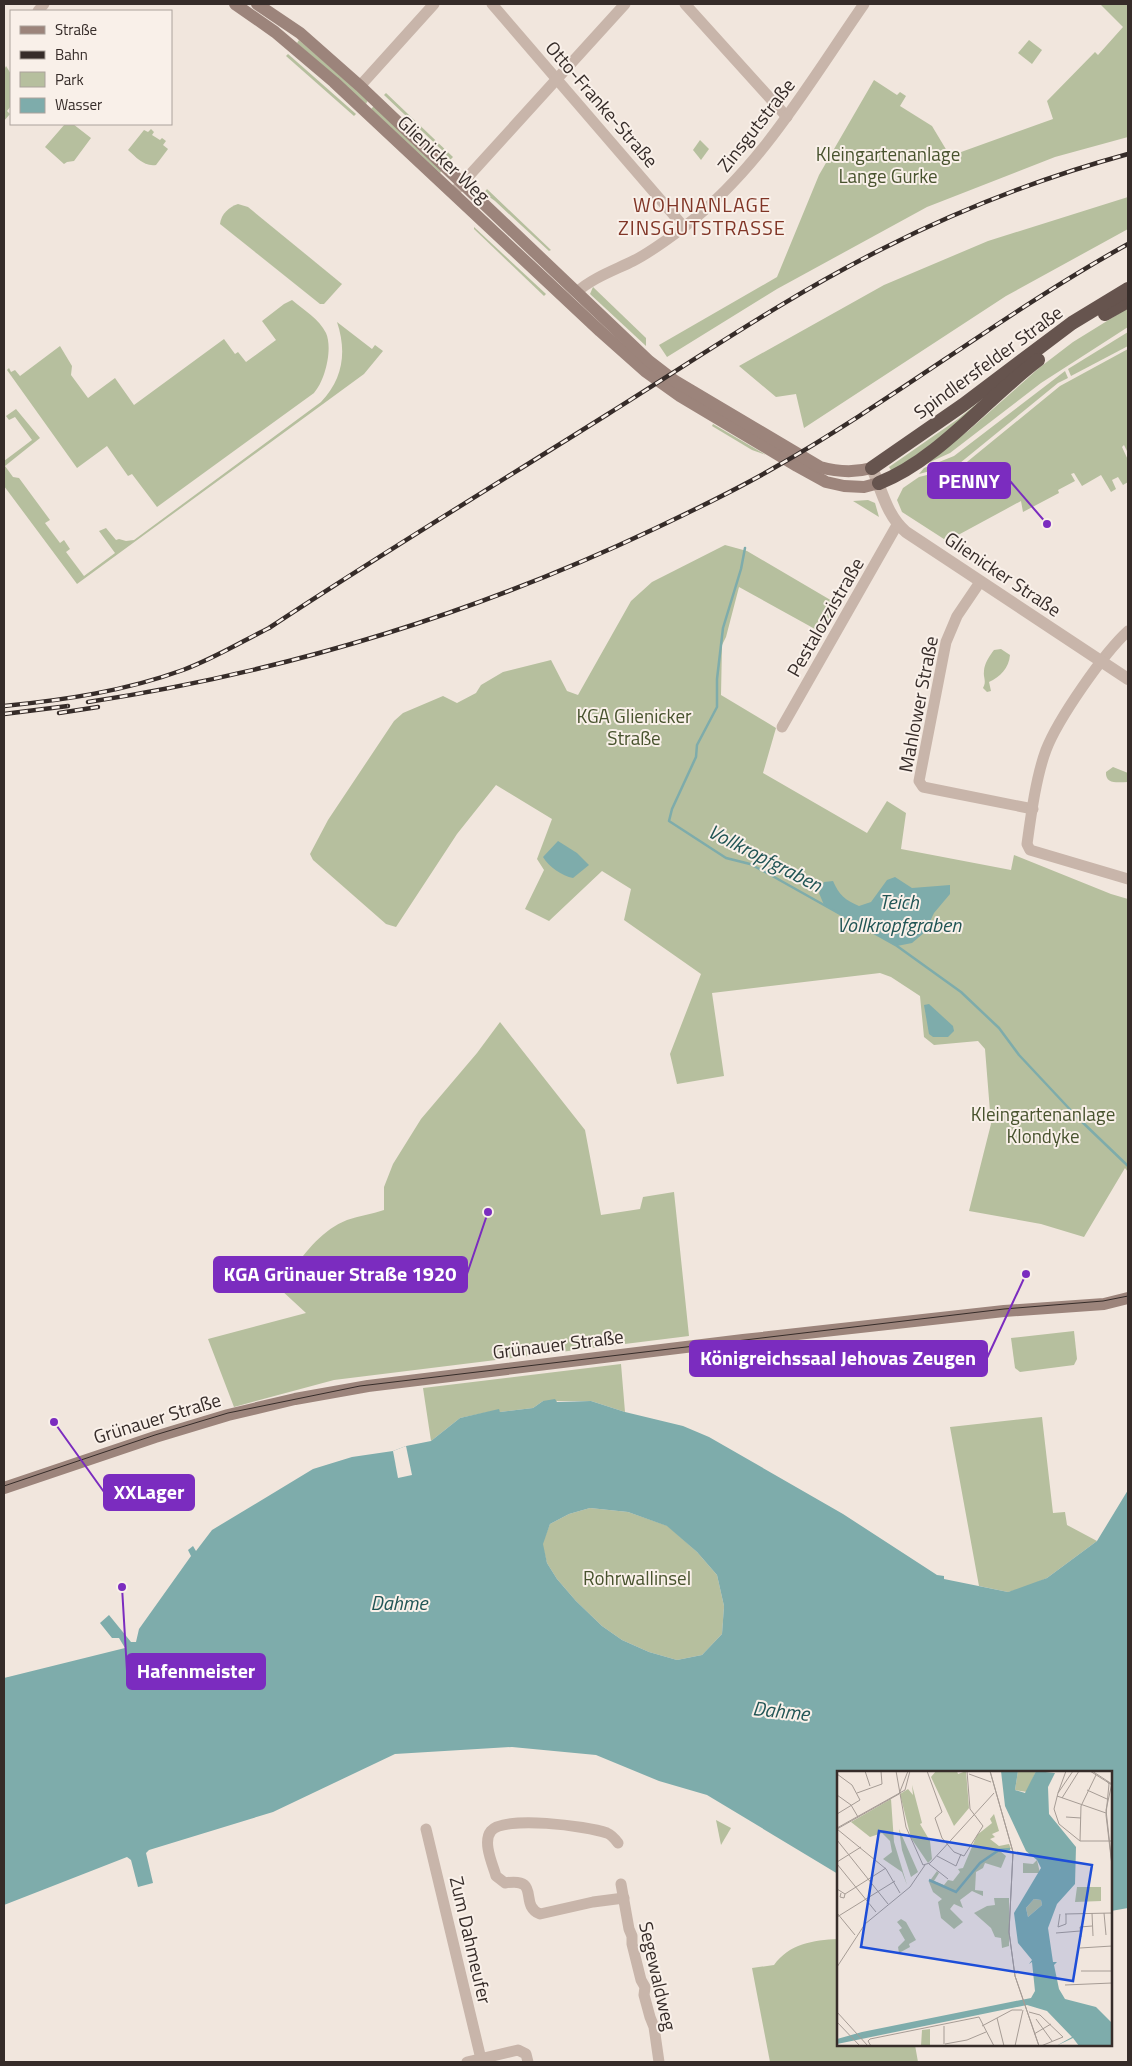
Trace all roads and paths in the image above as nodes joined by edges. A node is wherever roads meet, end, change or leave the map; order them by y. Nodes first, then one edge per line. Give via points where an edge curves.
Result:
1 (235, 4) edge
2 (257, 4) edge
3 (434, 4) edge
4 (492, 4) edge
5 (625, 4) edge
6 (686, 4) edge
7 (864, 4) edge
8 (556, 78) junction
9 (360, 86) junction
10 (787, 117) junction
11 (462, 182) junction
12 (453, 193) junction
13 (684, 227) junction
14 (1128, 290) edge
15 (577, 292) junction
16 (1128, 301) edge
17 (872, 468) junction
18 (879, 483) junction
19 (898, 525) junction
20 (980, 582) junction
21 (1128, 632) edge
22 (1102, 661) junction
23 (1128, 679) edge
24 (782, 728) dead end
25 (1033, 809) junction
26 (1128, 880) edge
27 (1128, 1298) edge
28 (4, 1488) edge
29 (426, 1829) dead end
30 (618, 1843) dead end
31 (621, 1884) dead end
32 (624, 1898) junction
33 (481, 2059) junction
34 (467, 2062) edge
35 (528, 2062) edge
36 (659, 2062) edge

1 - 12 main road, Glienicker Weg via 275,32 334,82
2 - 9 main road, Glienicker Weg via 300,33
3 - 9 street
4 - 8 street, Otto-Franke-Straße
5 - 8 street
6 - 10 street
7 - 10 street, Zinsgutstraße
8 - 11 street
8 - 13 street, Otto-Franke-Straße
9 - 11 main road, Glienicker Weg
10 - 13 street, Zinsgutstraße via 734,183
11 - 12 street
11 - 15 main road, Glienicker Weg
12 - 18 main road, Glienicker Weg via 621,351 680,396 826,482 858,487
13 - 15 street, Zinsgutstraße
14 - 17 highway, Spindlersfelder Straße via 1072,323
15 - 17 main road, Glienicker Weg via 649,361 675,381 812,463 835,471
16 - 18 highway, Spindlersfelder Straße via 1078,330 1029,366 951,436 910,466
17 - 18 street, Glienicker Straße
18 - 19 street, Glienicker Straße
19 - 20 street, Glienicker Straße
19 - 24 street, Pestalozzistraße
20 - 22 street, Glienicker Straße
20 - 25 street, Mahlower Straße via 957,616 946,642 919,781 923,787
21 - 22 street
22 - 23 street, Glienicker Straße
22 - 25 street via 1049,743
25 - 26 street via 1027,844 1030,850
27 - 28 main road, Grünauer Straße via 1104,1304 1004,1311 743,1340 368,1386 228,1415
29 - 33 street, Zum Dahmeufer
30 - 32 street via 608,1834 554,1824 503,1825 491,1831 488,1837 496,1876 505,1882 519,1880 524,1884 535,1912 540,1914
31 - 32 street, Segewaldweg
32 - 36 street, Segewaldweg
33 - 34 street
33 - 35 street via 518,2050 526,2054

